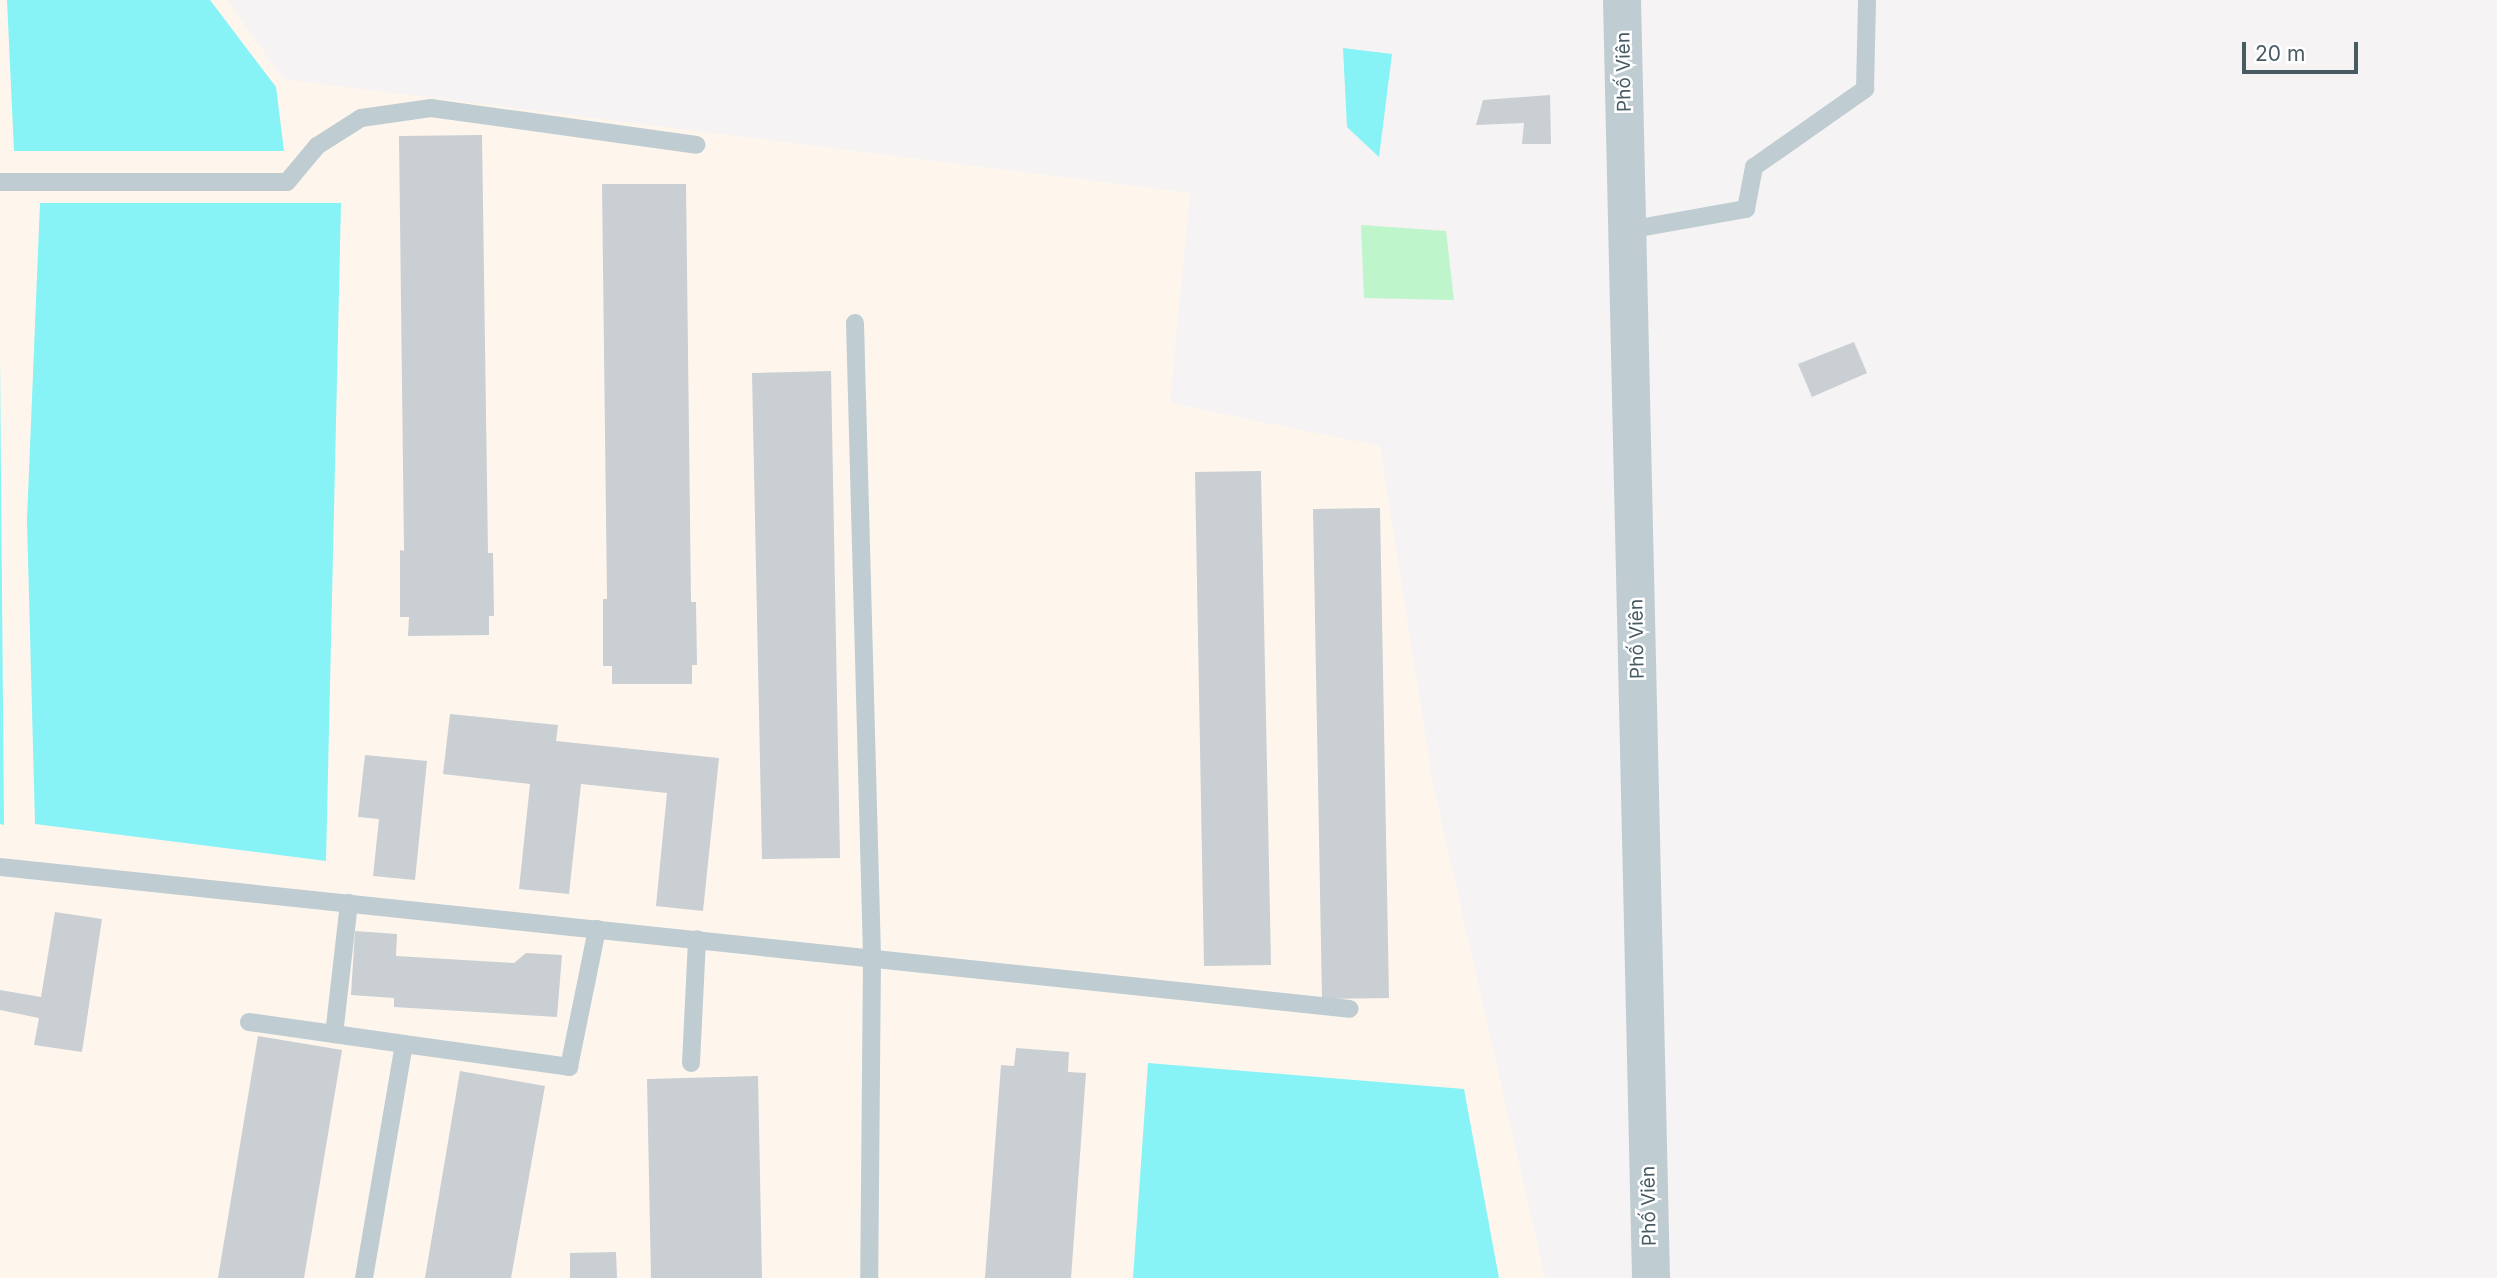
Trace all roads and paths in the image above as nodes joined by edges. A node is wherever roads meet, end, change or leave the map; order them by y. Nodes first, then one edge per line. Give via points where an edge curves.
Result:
1 (1622, 0) edge
2 (1867, 0) edge
3 (696, 145) dead end
4 (0, 182) edge
5 (1628, 230) junction
6 (855, 323) dead end
7 (0, 867) edge
8 (349, 903) junction
9 (597, 929) junction
10 (697, 939) junction
11 (872, 957) junction
12 (1350, 1009) dead end
13 (249, 1022) dead end
14 (334, 1034) junction
15 (404, 1044) junction
16 (691, 1063) dead end
17 (364, 1278) edge
18 (869, 1278) edge
19 (1651, 1278) edge

1 - 5 street, Phố Viên
2 - 5 lane via 1866,89 1754,167 1746,209
3 - 4 lane via 430,108 361,118 317,146 287,182
5 - 19 street, Phố Viên
6 - 11 lane
7 - 8 lane
8 - 9 lane
8 - 14 lane
9 - 10 lane
9 - 15 lane via 569,1067
10 - 11 lane
10 - 16 lane
11 - 12 lane
11 - 18 lane
13 - 14 lane
14 - 15 lane
15 - 17 lane

